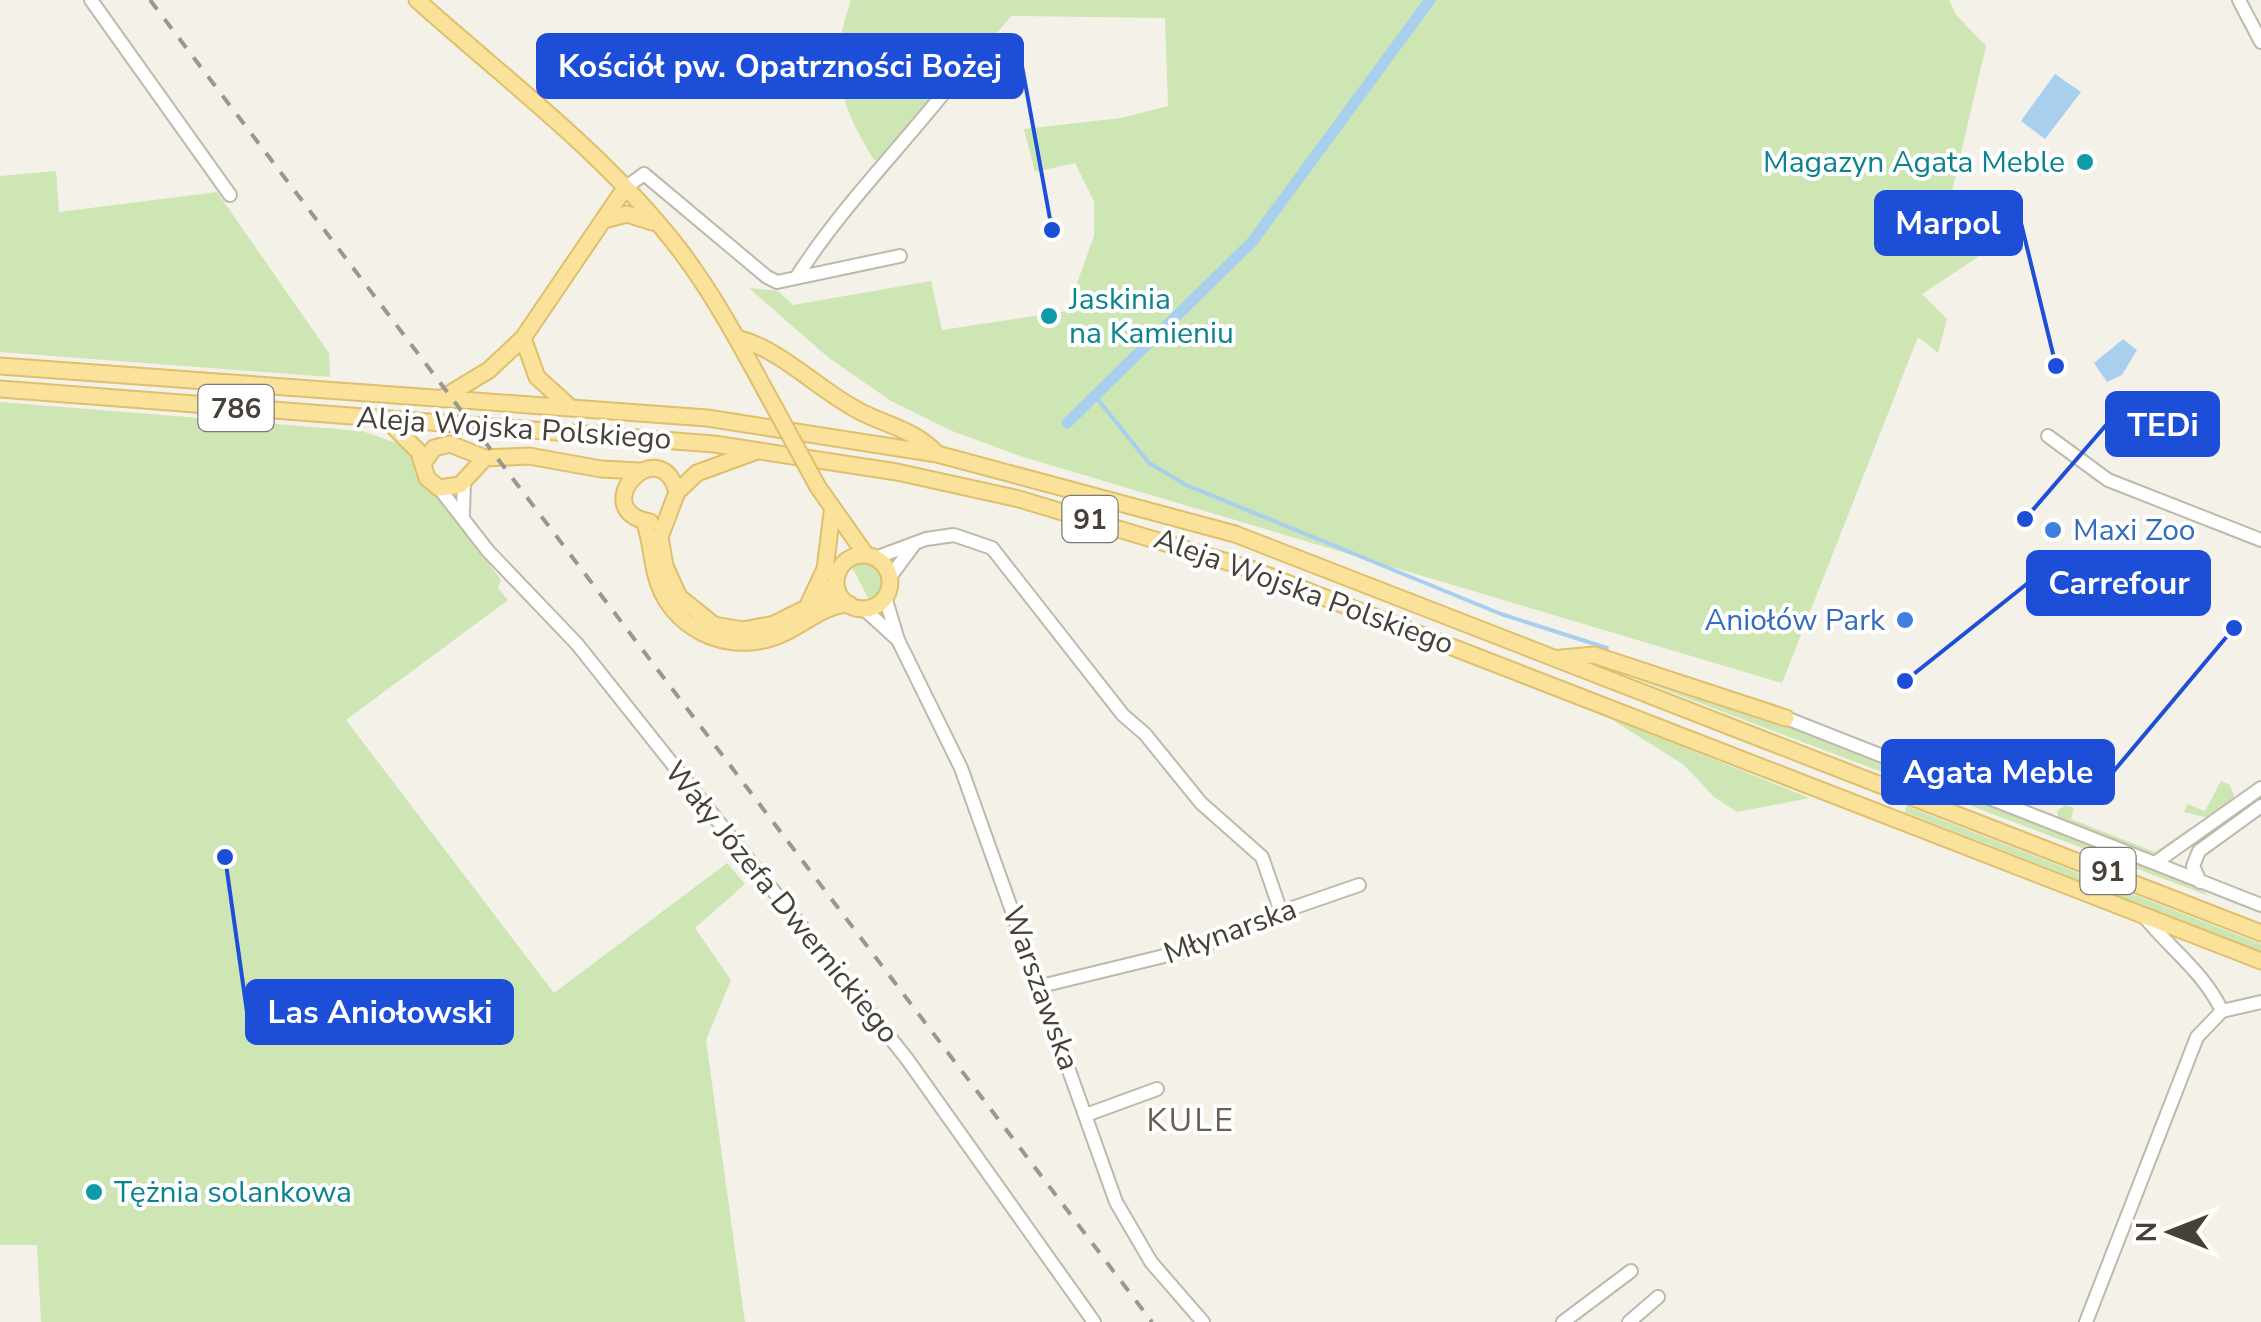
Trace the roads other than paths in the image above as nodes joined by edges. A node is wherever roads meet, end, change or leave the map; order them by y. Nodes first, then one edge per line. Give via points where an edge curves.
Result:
1 (91, 0) edge
2 (417, 0) edge
3 (2239, 0) edge
4 (982, 42) dead end
5 (2261, 42) edge
6 (624, 188) junction
7 (230, 195) dead end
8 (604, 220) junction
9 (658, 224) junction
10 (900, 256) dead end
11 (796, 278) junction
12 (523, 338) junction
13 (737, 338) junction
14 (0, 366) edge
15 (0, 389) edge
16 (441, 399) junction
17 (571, 408) junction
18 (384, 418) junction
19 (2048, 436) dead end
20 (761, 450) junction
21 (464, 453) junction
22 (937, 454) junction
23 (485, 458) junction
24 (424, 462) junction
25 (602, 469) junction
26 (640, 471) junction
27 (466, 478) junction
28 (439, 488) junction
29 (677, 492) junction
30 (624, 493) junction
31 (463, 514) junction
32 (664, 518) junction
33 (832, 520) junction
34 (644, 521) junction
35 (2261, 540) edge
36 (912, 546) junction
37 (871, 556) junction
38 (843, 564) junction
39 (890, 577) junction
40 (836, 584) junction
41 (885, 597) junction
42 (810, 602) junction
43 (856, 606) junction
44 (898, 640) junction
45 (1557, 658) junction
46 (1786, 718) joint
47 (2261, 788) edge
48 (2261, 806) edge
49 (2155, 863) junction
50 (2200, 882) junction
51 (1359, 886) dead end
52 (2261, 906) edge
53 (1280, 912) junction
54 (2144, 915) junction
55 (2261, 933) edge
56 (2261, 961) edge
57 (1041, 986) junction
58 (2261, 1002) edge
59 (2222, 1011) junction
60 (1157, 1090) dead end
61 (1086, 1115) junction
62 (1632, 1272) dead end
63 (1658, 1297) dead end
64 (1082, 1306) junction
65 (1081, 1322) edge
66 (1094, 1322) edge
67 (1203, 1322) edge
68 (1562, 1322) edge
69 (1629, 1322) edge
70 (2086, 1322) edge

1 - 7 street
2 - 6 main road
3 - 5 street
4 - 11 street
6 - 8 main road
6 - 9 main road
6 - 11 street via 644,174 767,277
8 - 9 main road via 627,214
8 - 12 main road
9 - 13 main road
10 - 11 street
12 - 16 main road via 489,370
12 - 17 main road via 537,377
13 - 22 main road via 762,344 827,393 924,438
13 - 33 main road, bridge
14 - 16 main road, Aleja Wojska Polskiego / 786
15 - 18 main road, Aleja Wojska Polskiego / 786
16 - 17 main road, Aleja Wojska Polskiego
17 - 22 main road, Aleja Wojska Polskiego via 708,418
18 - 20 main road, Aleja Wojska Polskiego
18 - 24 main road
19 - 35 street via 2108,480
20 - 29 main road via 697,473
20 - 54 main road, Aleja Wojska Polskiego / 91 via 1018,499 1252,569
21 - 23 main road
21 - 24 main road via 439,446
21 - 27 main road
22 - 45 main road, Aleja Wojska Polskiego / 91 via 1235,534
23 - 25 main road via 529,456
23 - 27 main road
24 - 28 main road via 427,478
25 - 26 main road
25 - 30 main road
26 - 29 main road via 662,472
26 - 30 main road
27 - 28 main road via 455,488
27 - 31 street
28 - 31 street, Wały Józefa Dwernickiego
29 - 32 main road
30 - 34 main road via 627,508
31 - 64 street, Wały Józefa Dwernickiego via 488,551 578,644 907,1059
32 - 34 main road
32 - 42 main road via 665,566 679,597 701,618 730,629 758,629
33 - 37 main road
33 - 38 main road
33 - 42 main road via 825,569
34 - 43 main road via 665,598 682,620 712,638 756,642 835,606
36 - 37 street
36 - 39 street
36 - 53 street via 954,535 1002,558 1122,714 1201,803 1262,857
37 - 38 main road
37 - 39 main road
38 - 40 main road
39 - 41 main road
40 - 42 main road via 822,600
40 - 43 main road
41 - 43 main road
41 - 44 street, Warszawska
43 - 44 street, Warszawska
44 - 57 street, Warszawska via 961,768
45 - 46 main road via 1594,655
45 - 55 main road, Aleja Wojska Polskiego / 91
46 - 49 street
47 - 49 street
48 - 50 street via 2199,851 2193,866
49 - 50 street
50 - 52 street
51 - 53 street, Młynarska
53 - 57 street, Młynarska via 1201,947
54 - 56 main road, Aleja Wojska Polskiego / 91
54 - 59 street via 2201,972
57 - 61 street, Warszawska
58 - 59 street
59 - 70 street via 2182,1066
60 - 61 street
61 - 67 street, Warszawska via 1132,1233
62 - 68 street
63 - 69 street
64 - 65 street
64 - 66 street, Wały Józefa Dwernickiego

